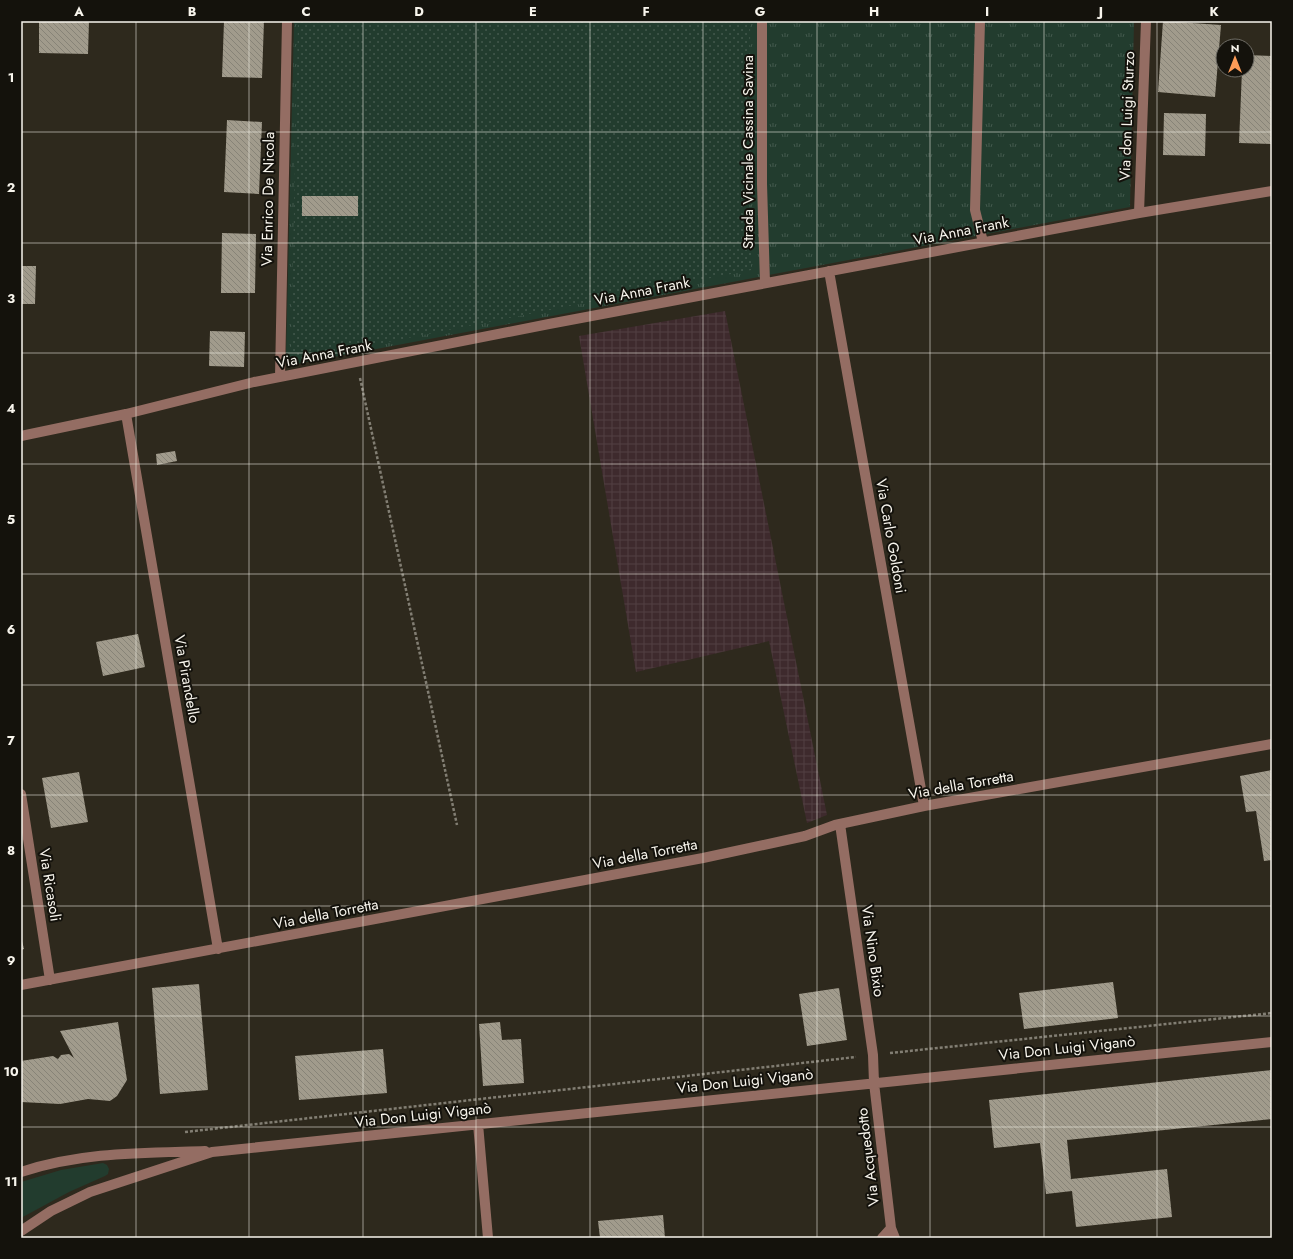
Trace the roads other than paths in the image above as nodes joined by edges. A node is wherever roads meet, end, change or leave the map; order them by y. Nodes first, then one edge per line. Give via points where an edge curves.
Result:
1 (287, 21) edge
2 (762, 21) edge
3 (980, 21) edge
4 (1146, 21) edge
5 (1272, 191) edge
6 (1139, 213) junction
7 (983, 242) junction
8 (829, 271) junction
9 (765, 283) junction
10 (280, 377) junction
11 (126, 414) junction
12 (21, 436) edge
13 (1272, 744) edge
14 (21, 794) edge
15 (924, 806) junction
16 (840, 824) junction
17 (218, 949) junction
18 (50, 980) junction
19 (21, 985) edge
20 (1272, 1042) edge
21 (874, 1083) junction
22 (478, 1124) junction
23 (221, 1151) junction
24 (21, 1172) edge
25 (21, 1231) edge
26 (893, 1233) edge
27 (488, 1238) edge
28 (882, 1238) edge

1 - 10 street, Via Enrico De Nicola
2 - 9 street, Strada Vicinale Cassina Savina
3 - 7 street via 975,210
4 - 6 street, Via don Luigi Sturzo
5 - 6 street, Via Anna Frank
6 - 7 street, Via Anna Frank
7 - 8 street, Via Anna Frank
8 - 9 street, Via Anna Frank
8 - 15 street, Via Carlo Goldoni
9 - 10 street, Via Anna Frank
10 - 11 street, Via Anna Frank
11 - 12 street, Via Anna Frank
11 - 17 street, Via Pirandello
13 - 15 street, Via della Torretta
14 - 18 street, Via Ricasoli
15 - 16 street, Via della Torretta
16 - 17 street, Via della Torretta via 805,836 703,858
16 - 21 street, Via Nino Bixio via 873,1055
17 - 18 street, Via della Torretta
18 - 19 street, Via della Torretta
20 - 21 street, Via Don Luigi Viganò
21 - 22 street, Via Don Luigi Viganò
21 - 26 street, Via Acquedotto
22 - 23 street, Via Don Luigi Viganò
22 - 27 street
23 - 24 street, Via Don Luigi Viganò via 149,1151 92,1156
23 - 25 street, Via Don Luigi Viganò via 204,1154 180,1164 103,1187 71,1201
26 - 28 street

